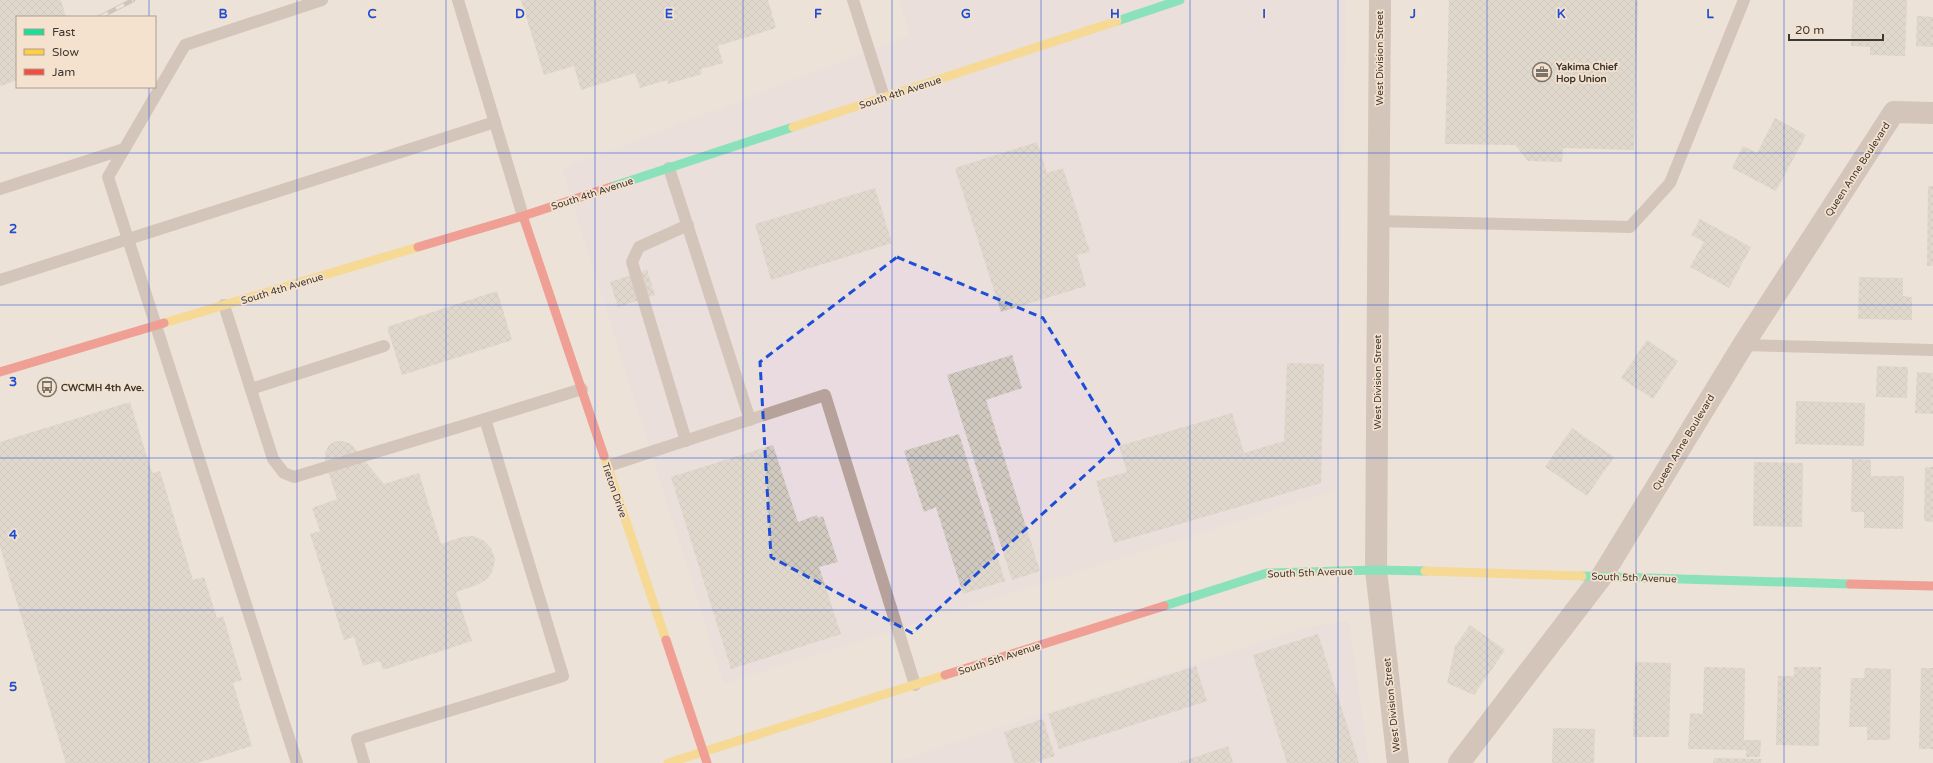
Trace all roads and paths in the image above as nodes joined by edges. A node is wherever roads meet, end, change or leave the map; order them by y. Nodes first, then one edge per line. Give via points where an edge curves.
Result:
1 (322, 0) edge
2 (458, 0) edge
3 (853, 0) edge
4 (1180, 0) edge
5 (1380, 0) edge
6 (1744, 0) edge
7 (884, 97) junction
8 (1933, 113) edge
9 (495, 122) junction
10 (124, 149) junction
11 (669, 168) junction
12 (0, 189) edge
13 (523, 216) junction
14 (1378, 221) junction
15 (688, 226) junction
16 (129, 239) junction
17 (0, 280) edge
18 (224, 305) junction
19 (156, 326) junction
20 (1743, 345) junction
21 (384, 346) dead end
22 (1933, 350) edge
23 (0, 372) edge
24 (251, 389) junction
25 (582, 389) junction
26 (484, 419) junction
27 (750, 420) junction
28 (686, 441) junction
29 (608, 466) junction
30 (1376, 570) junction
31 (1602, 576) junction
32 (1933, 586) edge
33 (916, 685) junction
34 (704, 752) junction
35 (297, 763) edge
36 (364, 763) edge
37 (668, 763) edge
38 (708, 763) edge
39 (1398, 763) edge
40 (1458, 763) edge

1 - 10 lane via 185,45
2 - 9 lane
3 - 7 lane
4 - 7 street, South 4th Avenue
5 - 14 street, West Division Street
6 - 14 lane via 1670,183 1630,227
7 - 11 street, South 4th Avenue
8 - 20 street, Queen Anne Boulevard via 1894,112
9 - 13 lane
9 - 16 lane
10 - 12 lane
10 - 16 lane via 108,177
11 - 13 street, South 4th Avenue
11 - 15 lane
13 - 18 street, South 4th Avenue
13 - 25 street, Tieton Drive
14 - 30 street, West Division Street
15 - 27 lane
15 - 28 lane via 639,247 632,262
16 - 17 lane
16 - 19 lane
18 - 19 street, South 4th Avenue
18 - 24 lane
19 - 23 street, South 4th Avenue
19 - 35 lane
20 - 22 lane
20 - 31 street, Queen Anne Boulevard
21 - 24 lane
24 - 26 lane via 273,459 284,473 294,477
25 - 26 lane
25 - 29 street, Tieton Drive
26 - 36 lane via 564,676 357,739
27 - 28 lane
27 - 33 lane via 825,395
28 - 29 lane
29 - 34 street, Tieton Drive
30 - 31 street, South 5th Avenue
30 - 33 street, South 5th Avenue via 1267,573
30 - 39 street, West Division Street
31 - 32 street, South 5th Avenue
31 - 40 street, Queen Anne Boulevard
33 - 34 street, South 5th Avenue
34 - 37 street, South 5th Avenue
34 - 38 street, Tieton Drive

